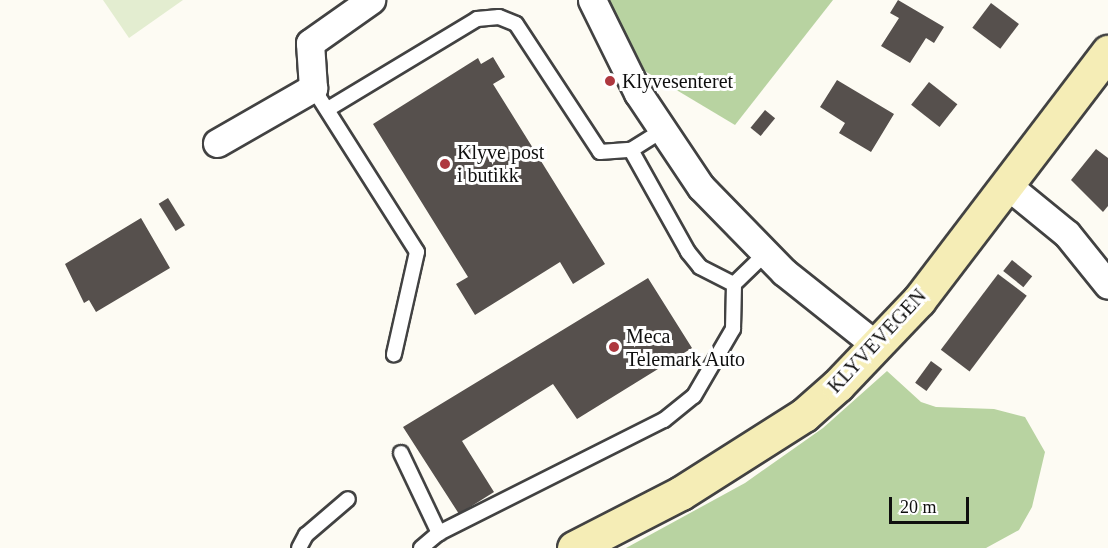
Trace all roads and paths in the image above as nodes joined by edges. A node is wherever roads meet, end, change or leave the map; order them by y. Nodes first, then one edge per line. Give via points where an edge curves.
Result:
1 (371, 0) edge
2 (592, 0) edge
3 (1108, 52) edge
4 (321, 99) junction
5 (662, 131) junction
6 (217, 143) dead end
7 (631, 150) junction
8 (1007, 185) junction
9 (766, 253) junction
10 (734, 284) junction
11 (1108, 285) edge
12 (877, 346) junction
13 (394, 354) dead end
14 (401, 453) dead end
15 (348, 499) dead end
16 (439, 533) junction
17 (298, 548) edge
18 (421, 548) edge
19 (574, 548) edge

1 - 4 street via 310,43
2 - 5 street
3 - 8 main road, KLYVEVEGEN
4 - 6 street
4 - 7 lane via 477,19 499,17 516,24 587,140 600,152
4 - 13 lane via 417,252
5 - 7 lane
5 - 9 street via 701,186
7 - 10 lane via 688,252 700,267
8 - 11 street via 1067,234
8 - 12 main road, KLYVEVEGEN
9 - 10 lane
9 - 12 street
10 - 16 lane via 733,329 694,396 664,420
12 - 19 main road, KLYVEVEGEN via 804,415 681,493
14 - 16 lane
15 - 17 lane via 306,535
16 - 18 lane

